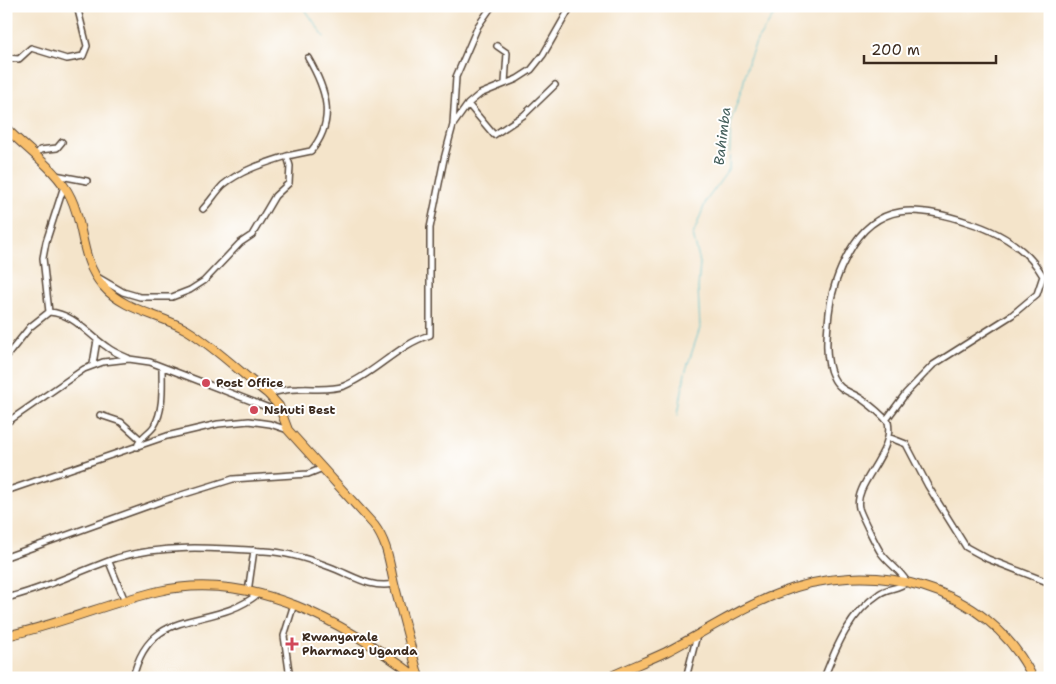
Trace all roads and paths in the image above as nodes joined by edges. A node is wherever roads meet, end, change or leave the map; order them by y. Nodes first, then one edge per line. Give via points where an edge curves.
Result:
1 (7, 6) edge
2 (77, 6) edge
3 (492, 6) edge
4 (571, 6) edge
5 (6, 13) edge
6 (497, 46) dead end
7 (6, 58) edge
8 (308, 58) dead end
9 (505, 83) junction
10 (555, 85) dead end
11 (468, 104) junction
12 (453, 125) junction
13 (6, 128) edge
14 (62, 142) dead end
15 (35, 156) junction
16 (287, 156) junction
17 (54, 175) junction
18 (87, 181) dead end
19 (64, 186) junction
20 (203, 209) dead end
21 (94, 275) junction
22 (49, 312) junction
23 (98, 340) junction
24 (6, 357) edge
25 (129, 359) junction
26 (93, 364) junction
27 (162, 367) junction
28 (268, 394) junction
29 (283, 413) junction
30 (100, 415) dead end
31 (886, 420) junction
32 (6, 423) edge
33 (288, 430) junction
34 (888, 437) junction
35 (140, 439) junction
36 (137, 447) junction
37 (323, 468) junction
38 (6, 492) edge
39 (254, 550) junction
40 (6, 557) edge
41 (109, 562) junction
42 (907, 582) junction
43 (1050, 583) edge
44 (394, 584) junction
45 (248, 592) junction
46 (258, 594) junction
47 (6, 598) edge
48 (125, 601) junction
49 (294, 604) junction
50 (698, 634) junction
51 (6, 636) edge
52 (133, 678) edge
53 (290, 678) edge
54 (418, 678) edge
55 (607, 678) edge
56 (686, 678) edge
57 (824, 678) edge
58 (1033, 678) edge

1 - 5 street
2 - 7 street via 86,36 87,50 83,56 68,59 31,48 19,59
3 - 12 street via 478,26 458,71
4 - 9 street via 537,64 517,80
6 - 9 street via 507,53
8 - 16 street via 322,90 328,115 312,151
9 - 11 street via 480,94
10 - 11 street via 524,115 494,135
11 - 12 street
12 - 28 street via 430,228 430,335 412,341 375,369 343,386
13 - 15 highway
14 - 15 street via 57,148 40,150
15 - 17 highway
16 - 20 street via 260,164 237,176 222,186
16 - 21 street via 290,166 288,187 275,196 252,234 198,285 172,297 140,297 123,292
17 - 18 street
17 - 19 highway
19 - 21 highway via 75,207 84,251
19 - 22 street via 43,258
21 - 28 highway via 118,299 186,330
22 - 23 street via 66,315
22 - 24 street via 30,327
23 - 25 street
23 - 26 street
25 - 26 street
25 - 27 street
26 - 32 street
27 - 29 street
27 - 35 street via 158,416 153,429
28 - 29 highway
29 - 33 highway
30 - 35 street via 121,422
31 - 31 street via 863,400 839,386 829,364 828,319 834,285 861,232 873,221 894,212 917,211 941,214 978,226 1017,246 1037,265 1043,276 1037,294 1012,315 933,366 906,393
31 - 34 street
33 - 36 street via 263,423 236,421 185,431
33 - 37 highway
34 - 42 street via 864,486 859,506 879,550
34 - 43 street via 903,440 906,444 966,547
35 - 36 street
36 - 38 street
37 - 40 street via 308,474 228,481
37 - 44 highway via 380,533 390,556
39 - 41 street via 158,550
39 - 44 street via 308,559 373,584
39 - 45 street
41 - 47 street via 36,591
41 - 48 street
42 - 50 highway via 861,578 804,586 778,593
42 - 57 street via 901,588 879,594 858,615 838,643
42 - 58 highway via 955,598 985,616 1015,647
44 - 54 highway
45 - 46 highway
45 - 48 highway via 193,587 161,591
46 - 49 highway
46 - 52 street via 238,608 184,621 164,630 142,650
48 - 51 highway
49 - 53 street via 284,636
49 - 54 highway via 345,630
50 - 55 highway
50 - 56 street

